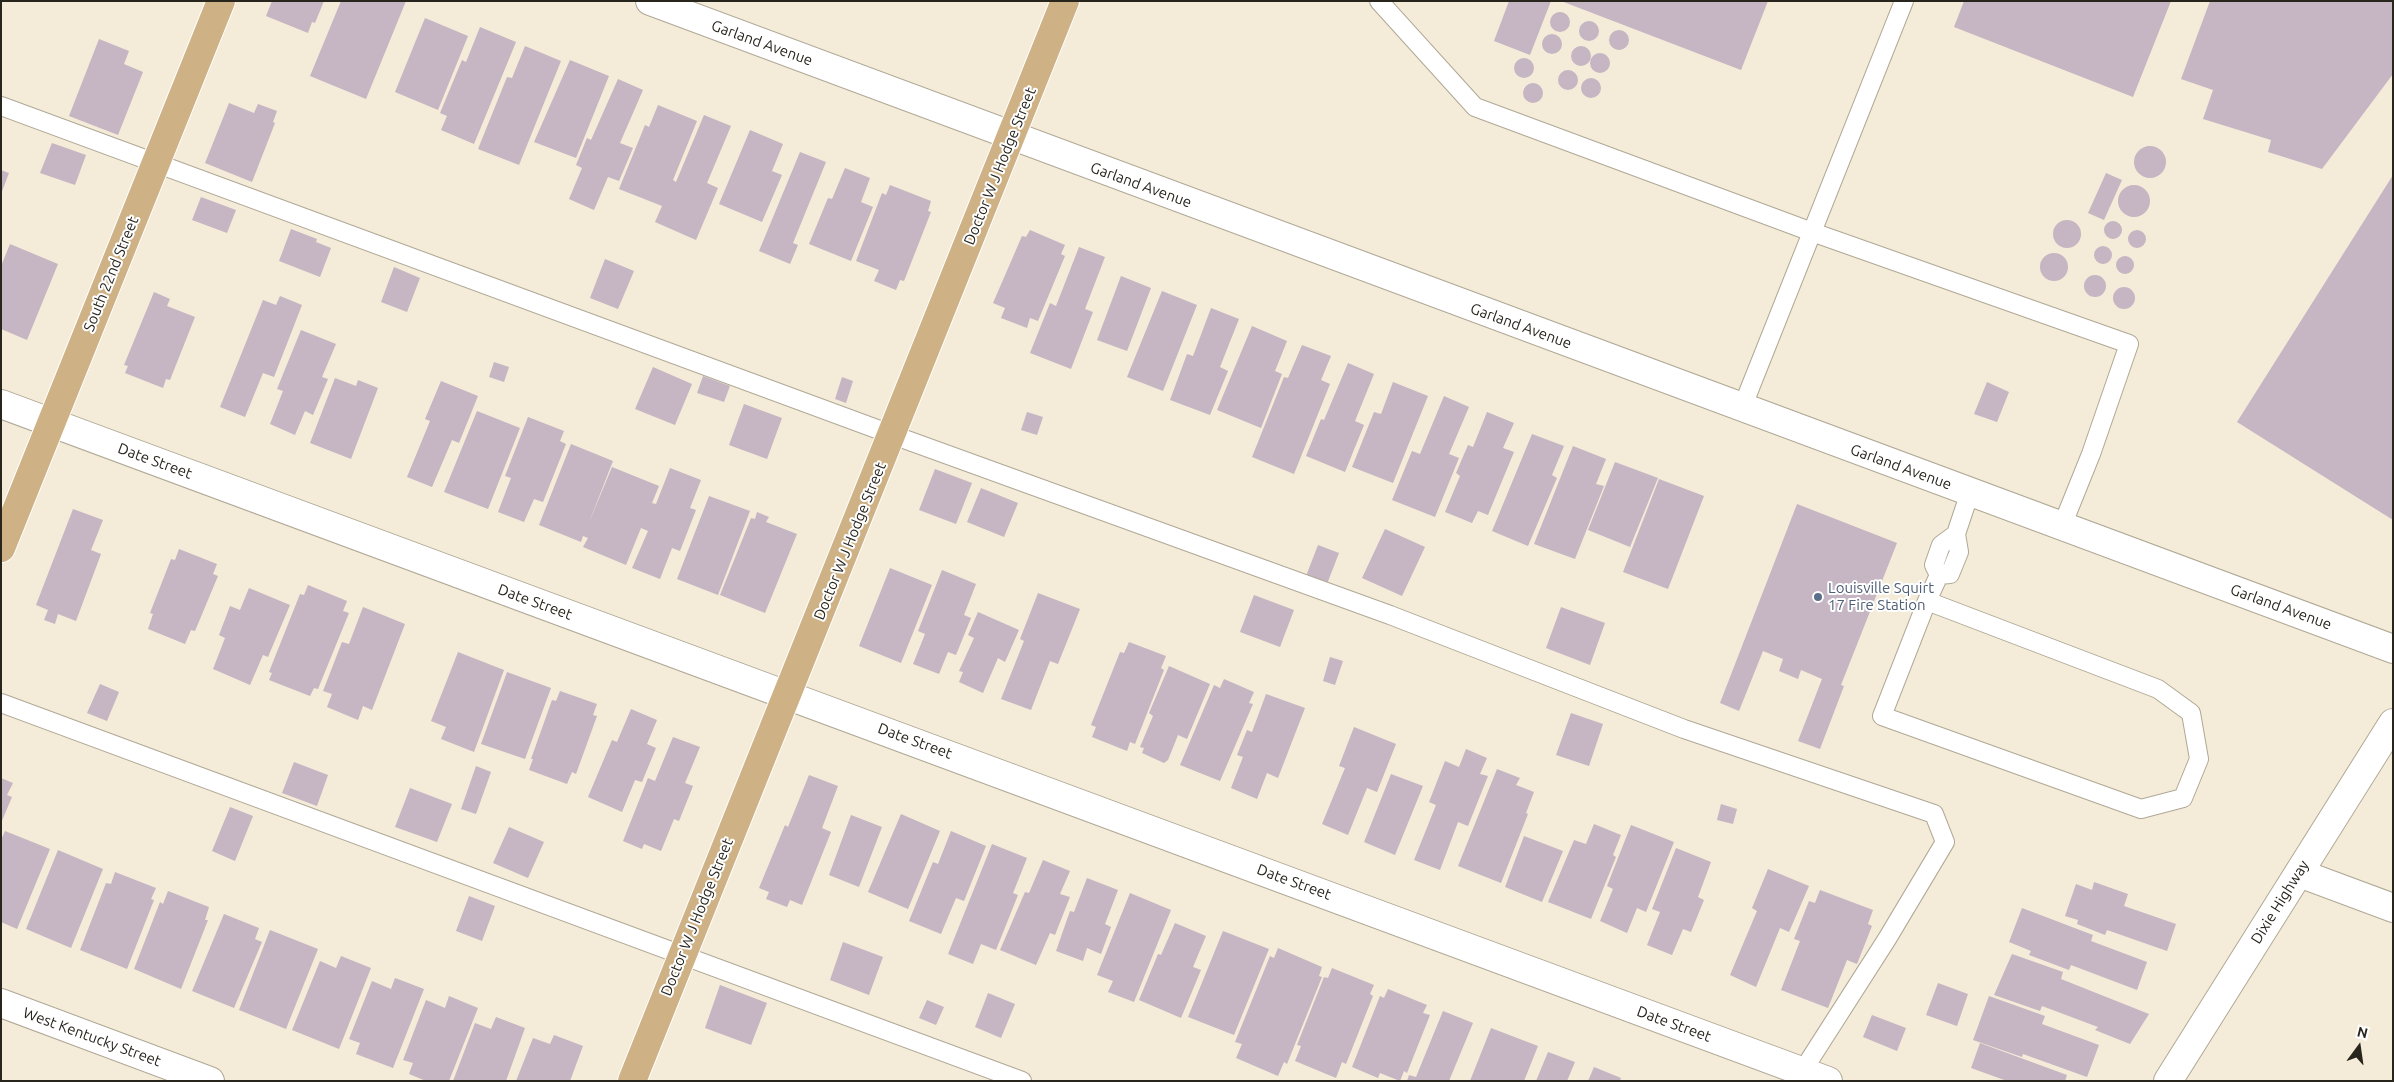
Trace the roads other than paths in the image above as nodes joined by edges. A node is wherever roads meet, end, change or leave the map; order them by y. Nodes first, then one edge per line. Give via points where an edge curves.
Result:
1 (220, 1) edge
2 (650, 1) edge
3 (1066, 1) edge
4 (1379, 1) edge
5 (1904, 1) edge
6 (1, 106) edge
7 (1012, 136) junction
8 (155, 164) junction
9 (1812, 232) junction
10 (1, 404) edge
11 (1742, 408) junction
12 (51, 422) junction
13 (893, 435) junction
14 (1970, 492) junction
15 (2062, 526) junction
16 (1, 548) edge
17 (1927, 601) junction
18 (2393, 649) edge
19 (788, 694) junction
20 (1, 703) edge
21 (2393, 723) edge
22 (2299, 873) junction
23 (2393, 908) edge
24 (682, 954) junction
25 (1, 1003) edge
26 (1799, 1076) edge
27 (210, 1081) edge
28 (632, 1081) edge
29 (1022, 1081) edge
30 (1828, 1081) edge
31 (2168, 1081) edge

1 - 8 main road, South 22nd Street
2 - 7 street, Garland Avenue
3 - 7 main road, Doctor W J Hodge Street
4 - 9 lane via 1475,107
5 - 9 lane
6 - 8 lane
7 - 11 street, Garland Avenue
7 - 13 main road, Doctor W J Hodge Street
8 - 12 main road, South 22nd Street
8 - 13 lane
9 - 11 lane
9 - 15 lane via 2129,344
10 - 12 street, Date Street
11 - 14 street, Garland Avenue
12 - 16 main road, South 22nd Street
12 - 19 street, Date Street
13 - 19 main road, Doctor W J Hodge Street
13 - 26 lane via 1381,611 1684,729 1934,814 1945,842
14 - 15 street, Garland Avenue
14 - 17 lane via 1956,534 1941,545 1934,565 1939,575
15 - 18 street, Garland Avenue
17 - 17 lane via 1882,716 2141,808 2183,798 2199,759 2191,713 2158,689
19 - 24 main road, Doctor W J Hodge Street
19 - 26 street, Date Street
20 - 24 lane
21 - 22 street, Dixie Highway
22 - 23 street
22 - 31 street, Dixie Highway
24 - 28 main road, Doctor W J Hodge Street
24 - 29 lane
25 - 27 street, West Kentucky Street
26 - 30 street, Date Street

